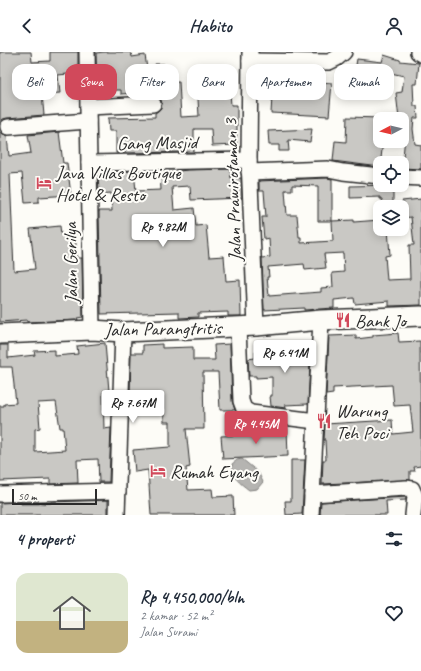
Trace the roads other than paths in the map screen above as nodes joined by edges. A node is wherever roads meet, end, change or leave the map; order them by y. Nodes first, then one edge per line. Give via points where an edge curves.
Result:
1 (87, 52) edge
2 (344, 52) edge
3 (418, 52) edge
4 (421, 54) edge
5 (250, 56) edge
6 (153, 104) dead end
7 (88, 114) junction
8 (8, 126) dead end
9 (89, 163) junction
10 (249, 166) junction
11 (373, 175) edge
12 (409, 178) edge
13 (421, 178) edge
14 (421, 316) edge
15 (321, 320) junction
16 (256, 326) junction
17 (238, 327) junction
18 (92, 330) junction
19 (123, 332) junction
20 (0, 334) edge
21 (316, 421) junction
22 (118, 491) junction
23 (0, 494) edge
24 (312, 494) junction
25 (117, 515) edge
26 (311, 515) edge
27 (414, 515) edge

1 - 7 street, Jalan Gerilya
2 - 5 street via 329,62
3 - 4 street
5 - 10 street, Jalan Prawirotaman 3
6 - 7 street
7 - 8 street
7 - 9 street, Jalan Gerilya
9 - 10 street, Gang Masjid
9 - 18 street, Jalan Gerilya
10 - 11 street, Gang Masjid via 328,169
10 - 16 street, Jalan Prawirotaman 3
12 - 13 street
14 - 15 main road, Jalan Parangtritis
15 - 16 main road, Jalan Parangtritis
15 - 21 street
16 - 17 main road, Jalan Parangtritis
17 - 19 main road, Jalan Parangtritis
17 - 21 street via 241,401 244,409 251,413
18 - 19 main road, Jalan Parangtritis
18 - 20 main road, Jalan Parangtritis
19 - 22 street
21 - 24 street
22 - 23 street
22 - 25 street
24 - 26 street
24 - 27 street via 412,489 415,496

